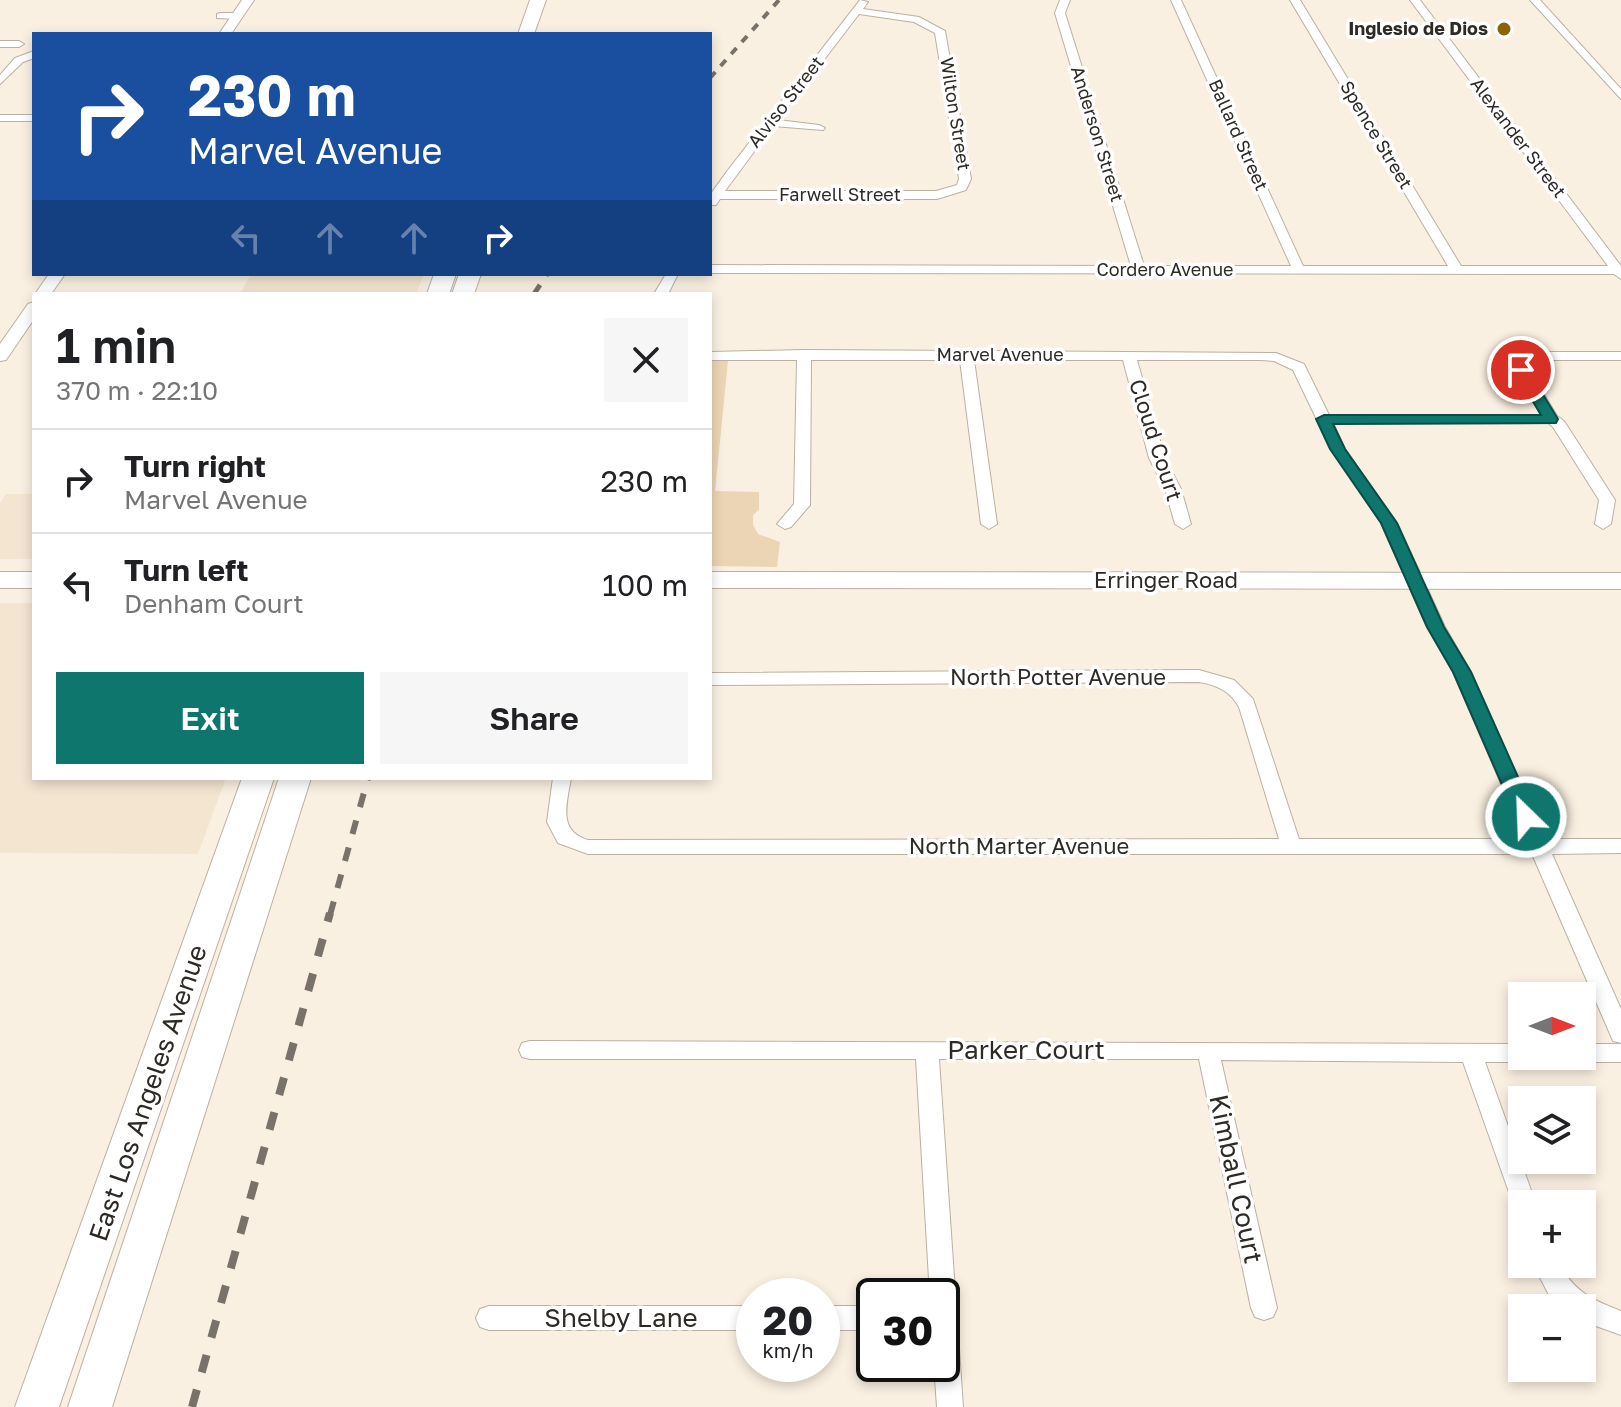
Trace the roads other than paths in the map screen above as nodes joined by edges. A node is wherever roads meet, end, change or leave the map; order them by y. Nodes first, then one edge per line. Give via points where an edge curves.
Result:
1 (248, 0) edge
2 (538, 0) edge
3 (865, 0) edge
4 (1065, 0) edge
5 (1176, 0) edge
6 (1295, 0) edge
7 (1415, 0) edge
8 (1535, 0) edge
9 (857, 11) junction
10 (220, 16) dead end
11 (237, 16) junction
12 (226, 32) edge
13 (527, 32) edge
14 (0, 44) edge
15 (19, 44) dead end
16 (32, 55) edge
17 (0, 81) edge
18 (1621, 96) edge
19 (0, 118) edge
20 (32, 118) edge
21 (771, 122) junction
22 (819, 128) dead end
23 (962, 187) joint
24 (713, 201) edge
25 (712, 269) edge
26 (1139, 270) junction
27 (1299, 270) junction
28 (1457, 270) junction
29 (1619, 272) edge
30 (32, 310) edge
31 (804, 354) junction
32 (0, 356) edge
33 (712, 356) edge
34 (966, 356) junction
35 (1129, 356) junction
36 (1621, 356) edge
37 (1324, 419) junction
38 (1551, 419) junction
39 (785, 524) dead end
40 (989, 524) dead end
41 (1183, 524) dead end
42 (1603, 524) dead end
43 (0, 580) edge
44 (32, 580) edge
45 (712, 580) edge
46 (1416, 581) junction
47 (1621, 581) edge
48 (712, 679) edge
49 (257, 780) edge
50 (294, 780) edge
51 (562, 780) edge
52 (1291, 846) junction
53 (1538, 846) junction
54 (1621, 846) edge
55 (1621, 1034) edge
56 (530, 1050) dead end
57 (927, 1050) junction
58 (1208, 1050) junction
59 (1508, 1053) edge
60 (1596, 1053) edge
61 (1621, 1053) edge
62 (1471, 1054) junction
63 (1519, 1190) edge
64 (941, 1278) edge
65 (1264, 1308) dead end
66 (1596, 1314) edge
67 (489, 1318) dead end
68 (736, 1318) edge
69 (1621, 1323) edge
70 (948, 1382) edge
71 (37, 1407) edge
72 (90, 1407) edge
73 (950, 1407) edge

1 - 11 street
2 - 13 main road
3 - 9 street, Alviso Street
4 - 26 street, Anderson Street via 1060,13
5 - 27 street, Ballard Street
6 - 28 street, Spence Street
7 - 29 street, Alexander Street
8 - 18 street
9 - 21 street, Alviso Street
9 - 23 street, Wilton Street via 916,19 940,31 965,179
10 - 11 street
11 - 12 street
14 - 15 street
16 - 17 street via 19,60
19 - 20 street
21 - 22 street
21 - 24 street, Alviso Street
23 - 24 street, Farwell Street via 937,195
25 - 26 street, Cordero Avenue
26 - 27 street, Cordero Avenue
27 - 28 street, Cordero Avenue
28 - 29 street, Cordero Avenue
30 - 32 street
31 - 33 street, Marvel Avenue
31 - 34 street, Marvel Avenue
31 - 39 street via 802,505
34 - 35 street, Marvel Avenue
34 - 40 street
35 - 37 street, Marvel Avenue via 1261,356 1290,361 1304,373
35 - 41 street, Cloud Court via 1157,458
36 - 38 street via 1522,359 1521,370
37 - 38 street
37 - 46 street via 1338,449 1389,523
38 - 42 street via 1607,500
43 - 44 main road
45 - 46 main road, Erringer Road
46 - 47 main road, Erringer Road
46 - 53 street
48 - 52 street, North Potter Avenue via 1216,679 1243,695
49 - 71 main road, East Los Angeles Avenue
50 - 72 main road, East Los Angeles Avenue
51 - 52 street, North Marter Avenue via 556,827 573,844 588,847
52 - 53 street, North Marter Avenue
53 - 54 street, North Marter Avenue
53 - 55 street
56 - 57 street, Parker Court
57 - 58 street, Parker Court
57 - 64 street
58 - 62 street, Parker Court
58 - 65 street, Kimball Court
59 - 62 street, Parker Court
60 - 61 street
62 - 63 street
66 - 69 street
67 - 68 street, Shelby Lane
70 - 73 street

